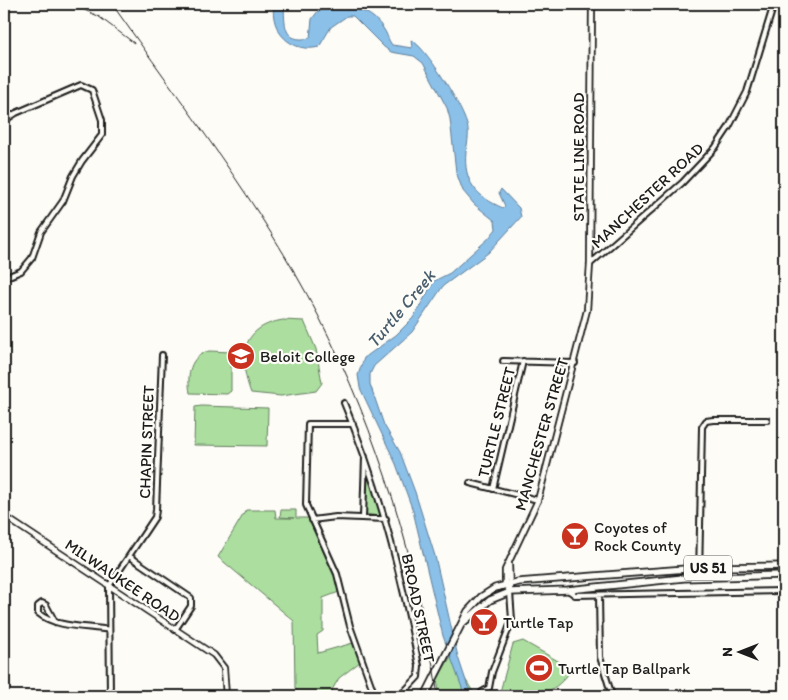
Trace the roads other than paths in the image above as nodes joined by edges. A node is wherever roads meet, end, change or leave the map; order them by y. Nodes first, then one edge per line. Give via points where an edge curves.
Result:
1 (592, 4) edge
2 (774, 4) edge
3 (4, 121) edge
4 (590, 264) junction
5 (4, 278) edge
6 (586, 310) joint
7 (162, 355) dead end
8 (504, 361) dead end
9 (523, 361) junction
10 (575, 363) junction
11 (344, 403) dead end
12 (767, 420) dead end
13 (353, 424) junction
14 (365, 452) junction
15 (470, 483) dead end
16 (493, 489) junction
17 (538, 500) junction
18 (4, 516) edge
19 (363, 518) junction
20 (386, 519) junction
21 (312, 520) junction
22 (129, 556) junction
23 (784, 566) edge
24 (698, 568) junction
25 (784, 575) edge
26 (699, 577) junction
27 (508, 584) junction
28 (109, 586) junction
29 (568, 590) junction
30 (510, 592) junction
31 (784, 592) edge
32 (599, 594) junction
33 (55, 622) junction
34 (459, 628) junction
35 (109, 630) junction
36 (176, 630) junction
37 (482, 692) dead end
38 (110, 696) edge
39 (226, 696) edge
40 (374, 696) edge
41 (400, 696) edge
42 (425, 696) edge
43 (612, 696) edge

1 - 4 street, STATE LINE ROAD
2 - 4 street, MANCHESTER ROAD via 747,92 715,148 682,183
3 - 5 street via 81,85 92,90 103,128 98,142 73,176 63,201 41,232 32,258 21,271
4 - 6 street, STATE LINE ROAD
6 - 10 street, MANCHESTER STREET
7 - 22 street, CHAPIN STREET via 156,510
8 - 9 street
9 - 10 street
9 - 16 street, TURTLE STREET
10 - 17 street, MANCHESTER STREET
11 - 13 street
12 - 24 street via 713,420 706,421 702,427
13 - 14 street
13 - 21 street via 308,424 305,498
14 - 19 street
14 - 20 street
15 - 16 street
16 - 17 street
17 - 27 street, MANCHESTER STREET via 509,560
18 - 28 street, MILWAUKEE ROAD
19 - 20 street
19 - 21 street
20 - 41 street, BROAD STREET via 420,670 418,677
21 - 40 street via 337,574 350,626
22 - 28 street, CHAPIN STREET
22 - 36 street via 192,600
23 - 24 main road, US 51
24 - 26 street
24 - 27 main road, US 51
25 - 26 main road, US 51
26 - 29 main road, US 51
27 - 30 street, MANCHESTER STREET
27 - 34 main road, US 51 via 481,597
28 - 35 street
28 - 36 street, MILWAUKEE ROAD
29 - 30 main road, US 51
29 - 32 street via 575,594
30 - 34 main road, US 51 via 490,600
30 - 37 street via 512,620 489,688
31 - 32 street
32 - 43 street via 600,657
33 - 33 street via 46,605 38,606 38,613
33 - 35 street
34 - 42 main road, US 51
35 - 38 street
36 - 39 street, MILWAUKEE ROAD via 214,655 224,668

